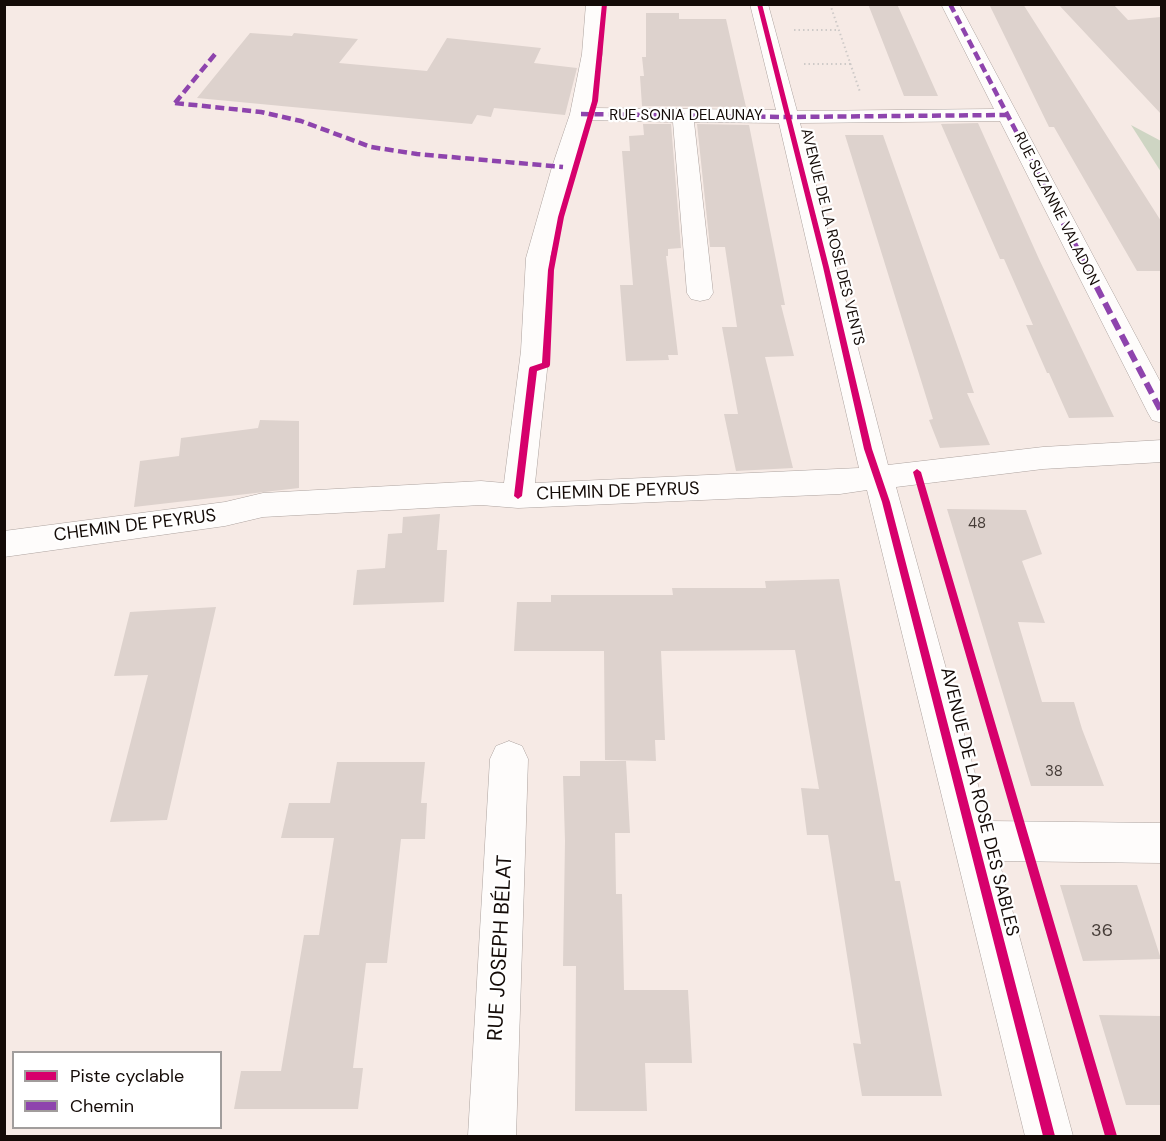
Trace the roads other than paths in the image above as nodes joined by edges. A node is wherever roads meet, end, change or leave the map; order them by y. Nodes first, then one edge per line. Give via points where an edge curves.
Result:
1 (595, 4) edge
2 (759, 4) edge
3 (950, 4) edge
4 (581, 114) junction
5 (1008, 115) junction
6 (683, 116) junction
7 (786, 117) junction
8 (700, 293) dead end
9 (1161, 413) edge
10 (1161, 451) edge
11 (876, 477) junction
12 (518, 496) junction
13 (4, 544) edge
14 (510, 759) dead end
15 (972, 841) junction
16 (1161, 843) edge
17 (492, 1137) edge
18 (1048, 1137) edge

1 - 4 street via 592,54
2 - 7 street, AVENUE DE LA ROSE DES VENTS
3 - 5 street, RUE SUZANNE VALADON
4 - 6 street, RUE SONIA DELAUNAY
4 - 12 street via 562,167 538,258 534,360
5 - 7 street, RUE SONIA DELAUNAY
5 - 9 street, RUE SUZANNE VALADON
6 - 7 street, RUE SONIA DELAUNAY
6 - 8 street
7 - 11 street, AVENUE DE LA ROSE DES VENTS
10 - 11 street, CHEMIN DE PEYRUS via 1043,458
11 - 12 street, CHEMIN DE PEYRUS via 840,482
11 - 15 street, AVENUE DE LA ROSE DES SABLES via 886,502
12 - 13 street, CHEMIN DE PEYRUS via 481,493 263,505 225,514
14 - 17 street, RUE JOSEPH BÉLAT
15 - 16 street
15 - 18 street, AVENUE DE LA ROSE DES SABLES

